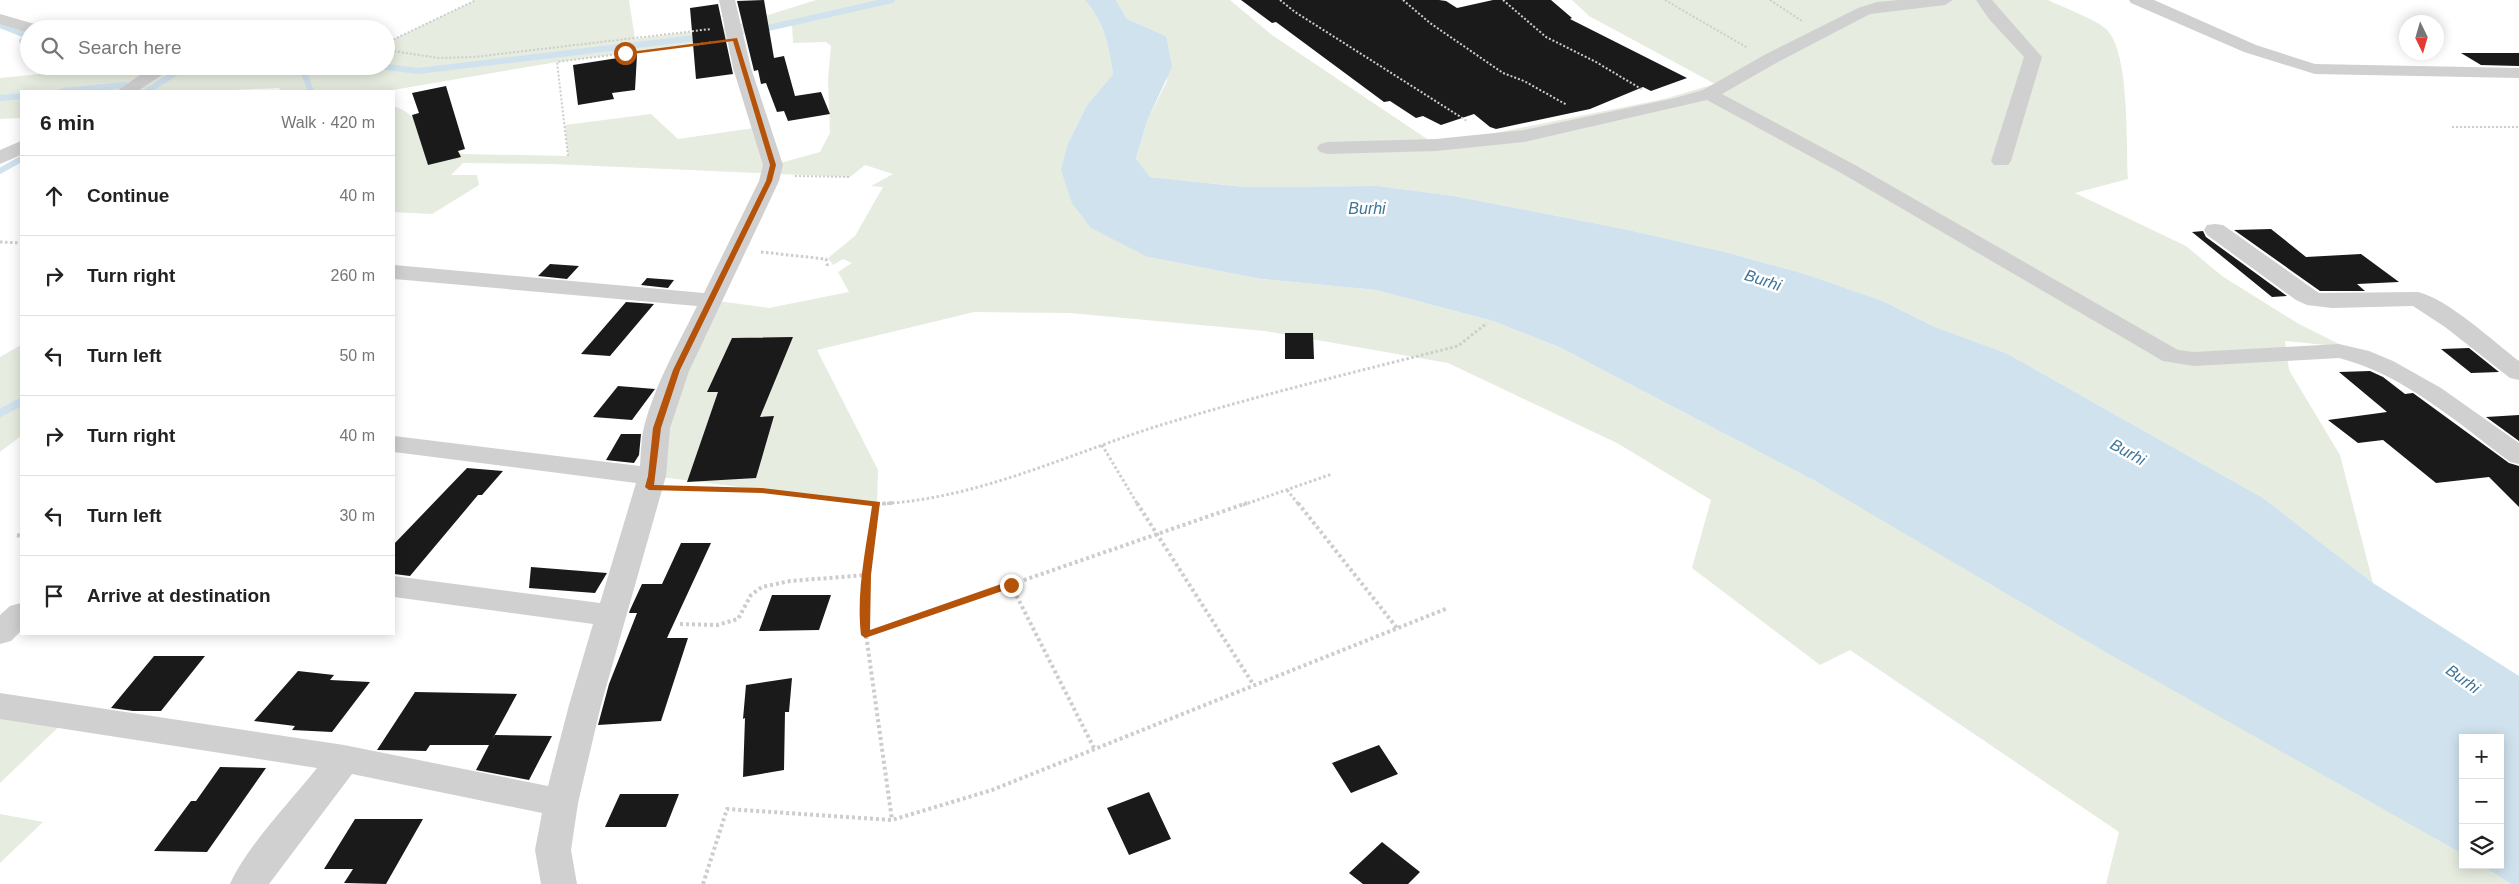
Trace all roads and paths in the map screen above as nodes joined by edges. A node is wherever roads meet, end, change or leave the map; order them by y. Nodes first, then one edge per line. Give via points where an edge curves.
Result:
1 (476, 0) edge
2 (727, 0) edge
3 (1280, 0) edge
4 (1403, 0) edge
5 (1503, 0) edge
6 (1666, 0) edge
7 (1770, 0) edge
8 (1945, 0) edge
9 (1984, 0) edge
10 (2137, 0) edge
11 (0, 18) edge
12 (20, 25) edge
13 (1825, 31) junction
14 (735, 33) junction
15 (395, 39) edge
16 (395, 51) edge
17 (1772, 58) junction
18 (2519, 73) edge
19 (152, 75) edge
20 (128, 90) edge
21 (1709, 94) junction
22 (1667, 105) junction
23 (1597, 120) junction
24 (2452, 127) dead end
25 (2519, 127) edge
26 (1494, 139) junction
27 (20, 148) edge
28 (1327, 148) dead end
29 (568, 156) dead end
30 (0, 158) edge
31 (2001, 162) dead end
32 (771, 175) junction
33 (850, 178) dead end
34 (2215, 230) dead end
35 (0, 242) edge
36 (20, 243) edge
37 (733, 254) junction
38 (828, 268) dead end
39 (395, 272) edge
40 (710, 300) junction
41 (1487, 323) dead end
42 (2519, 373) edge
43 (395, 444) edge
44 (1102, 445) junction
45 (2519, 456) edge
46 (1332, 474) dead end
47 (651, 482) junction
48 (1288, 490) junction
49 (877, 504) junction
50 (1156, 535) junction
51 (867, 575) junction
52 (1011, 585) junction
53 (395, 586) edge
54 (1448, 608) dead end
55 (20, 615) edge
56 (612, 616) junction
57 (680, 624) dead end
58 (1397, 628) junction
59 (0, 633) edge
60 (865, 635) junction
61 (1253, 684) junction
62 (0, 706) edge
63 (1094, 748) junction
64 (344, 760) junction
65 (561, 803) junction
66 (892, 820) junction
67 (248, 884) edge
68 (559, 884) edge
69 (703, 884) edge

1 - 15 path
2 - 14 street
3 - 26 path via 1332,37
4 - 23 path via 1430,23 1503,73
5 - 22 path via 1546,38 1596,62
6 - 17 path via 1734,41
7 - 13 path
8 - 13 street via 1877,7
9 - 31 street via 1989,11 2025,45 2033,58
10 - 18 street via 2205,30 2315,69
11 - 12 street
13 - 17 street
14 - 16 path via 474,57 439,58
14 - 29 path via 557,62
14 - 32 street via 773,165
17 - 21 street
19 - 20 street
21 - 22 street
21 - 45 street via 1848,169 2172,356 2194,359 2339,351 2354,353 2420,387
22 - 23 street
23 - 26 street
24 - 25 path
26 - 28 street via 1436,145
27 - 30 street
32 - 33 path
32 - 37 street
34 - 42 street via 2315,300 2418,299
35 - 36 path
37 - 38 path via 759,252 826,259
37 - 40 street
39 - 40 street
40 - 47 street via 676,370 664,405 657,428
41 - 44 path via 1458,346 1282,391
43 - 47 street
44 - 49 path via 986,485 911,502
44 - 50 path
46 - 48 path
47 - 49 path
47 - 56 street
48 - 50 path
48 - 58 path
49 - 51 path
50 - 52 path
50 - 61 path
51 - 57 path via 761,586 751,594 738,619 717,625
51 - 60 path
52 - 60 path
52 - 63 path
53 - 56 street
54 - 58 path
55 - 59 street
56 - 65 street via 585,705
58 - 61 path
60 - 66 path
61 - 63 path
62 - 64 street
63 - 66 path via 992,790
64 - 65 street
64 - 67 street
65 - 68 street via 553,850
66 - 69 path via 727,809

